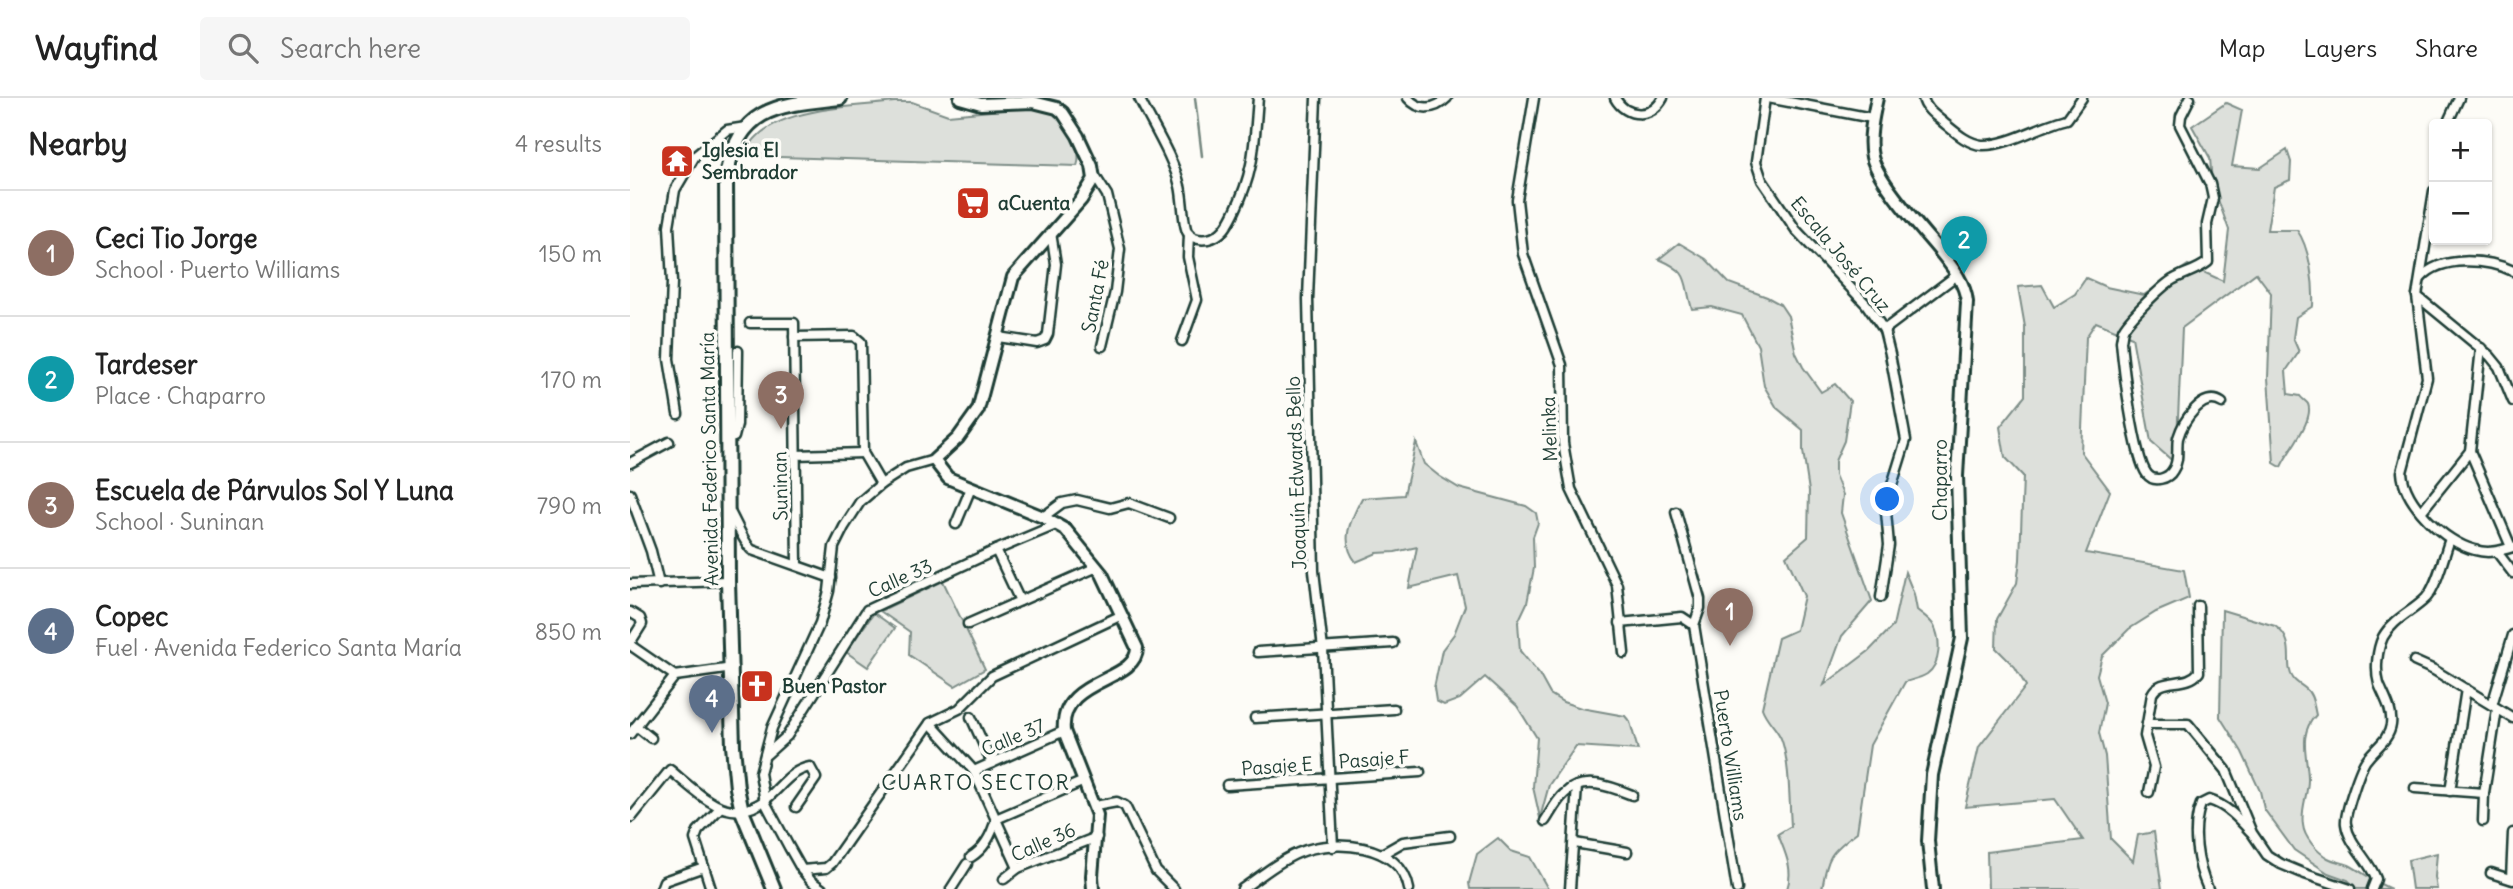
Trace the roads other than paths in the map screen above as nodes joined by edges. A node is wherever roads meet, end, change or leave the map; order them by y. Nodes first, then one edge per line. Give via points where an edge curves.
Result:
1 (841, 98) edge
2 (960, 98) edge
3 (1139, 98) edge
4 (1258, 98) edge
5 (1316, 98) edge
6 (1408, 98) edge
7 (1447, 98) edge
8 (1534, 98) edge
9 (1615, 98) edge
10 (1663, 98) edge
11 (1767, 98) edge
12 (1877, 98) edge
13 (1923, 98) edge
14 (2082, 98) edge
15 (2190, 98) edge
16 (2459, 98) edge
17 (1872, 118) junction
18 (2449, 119) edge
19 (746, 127) junction
20 (1093, 173) junction
21 (2429, 220) edge
22 (1051, 233) junction
23 (1189, 234) junction
24 (2513, 271) edge
25 (1957, 275) junction
26 (2419, 281) junction
27 (2417, 296) junction
28 (750, 323) dead end
29 (1884, 330) junction
30 (793, 337) junction
31 (998, 337) junction
32 (1182, 341) dead end
33 (1102, 346) dead end
34 (2481, 348) junction
35 (738, 351) dead end
36 (2513, 401) edge
37 (2222, 404) dead end
38 (678, 414) dead end
39 (728, 438) junction
40 (668, 442) dead end
41 (2470, 451) junction
42 (863, 453) junction
43 (795, 455) junction
44 (934, 460) junction
45 (630, 463) edge
46 (881, 484) junction
47 (971, 488) junction
48 (630, 494) edge
49 (729, 510) junction
50 (1676, 512) dead end
51 (2421, 512) junction
52 (1043, 517) junction
53 (1169, 518) dead end
54 (957, 524) dead end
55 (1058, 524) junction
56 (2450, 539) junction
57 (2512, 547) edge
58 (996, 550) junction
59 (2497, 552) junction
60 (797, 565) junction
61 (1097, 567) junction
62 (2513, 573) edge
63 (831, 578) junction
64 (729, 581) junction
65 (630, 584) edge
66 (659, 584) junction
67 (1881, 597) dead end
68 (1020, 601) junction
69 (2198, 606) dead end
70 (630, 612) edge
71 (1122, 615) junction
72 (1620, 623) junction
73 (968, 624) dead end
74 (1694, 625) junction
75 (2513, 635) edge
76 (1393, 643) dead end
77 (630, 644) edge
78 (1322, 649) junction
79 (1258, 652) dead end
80 (1624, 653) dead end
81 (2414, 661) dead end
82 (733, 668) junction
83 (675, 676) junction
84 (2466, 689) junction
85 (2494, 707) junction
86 (1394, 709) dead end
87 (1325, 714) junction
88 (971, 717) dead end
89 (1255, 718) dead end
90 (2513, 718) edge
91 (930, 723) junction
92 (2147, 724) junction
93 (636, 726) junction
94 (1064, 732) junction
95 (630, 734) edge
96 (651, 738) dead end
97 (766, 755) junction
98 (992, 763) junction
99 (974, 771) junction
100 (1420, 772) dead end
101 (1329, 778) junction
102 (1084, 781) junction
103 (1227, 785) dead end
104 (1577, 786) junction
105 (2415, 788) dead end
106 (2450, 791) junction
107 (2149, 792) dead end
108 (2484, 793) junction
109 (1632, 795) dead end
110 (765, 802) junction
111 (1095, 806) junction
112 (796, 807) dead end
113 (719, 808) junction
114 (742, 811) junction
115 (631, 816) edge
116 (996, 819) junction
117 (1545, 821) dead end
118 (2483, 821) dead end
119 (2252, 833) junction
120 (2513, 833) edge
121 (1450, 836) dead end
122 (1097, 837) junction
123 (1575, 843) junction
124 (1333, 847) junction
125 (1627, 852) dead end
126 (1386, 856) junction
127 (704, 867) junction
128 (1018, 868) junction
129 (802, 870) junction
130 (2491, 873) dead end
131 (1004, 879) dead end
132 (2512, 879) edge
133 (661, 889) edge
134 (711, 889) edge
135 (774, 889) edge
136 (822, 889) edge
137 (951, 889) edge
138 (1093, 889) edge
139 (1174, 889) edge
140 (1242, 889) edge
141 (1409, 889) edge
142 (1570, 889) edge
143 (1737, 889) edge
144 (1933, 889) edge
145 (2208, 889) edge
146 (2350, 889) edge
147 (2372, 889) edge

1 - 19 main road via 776,108
2 - 20 street via 981,104 1033,102 1057,108 1078,136
3 - 23 street via 1179,182
4 - 23 street via 1251,171 1227,226 1207,239
5 - 78 street, Joaquín Edwards Bello via 1307,299 1314,571
6 - 7 street via 1425,108 1437,107
8 - 72 street, Melinka via 1517,200 1522,254 1562,365 1563,443 1571,489 1617,585
9 - 10 street via 1627,112 1641,114
11 - 17 street
11 - 29 street, Escala José Cruz via 1756,162 1762,180 1796,230 1866,304
12 - 17 street, Chaparro
13 - 14 street via 1953,130 1981,145 2067,120
15 - 37 street via 2180,125 2213,198 2207,224 2208,262 2173,279 2123,330 2135,436 2148,476 2163,479 2173,470 2179,436 2202,403 2208,398
16 - 18 street
17 - 25 street, Chaparro via 1872,157 1882,180
19 - 38 street via 727,130 695,156 675,190 669,226 669,359
19 - 39 main road, Avenida Federico Santa María via 736,142 726,176
20 - 22 street via 1092,184
20 - 33 street, Santa Fé via 1107,195 1120,249
21 - 26 street
22 - 31 street via 1013,277
22 - 31 street via 1056,264 1045,340 1037,343
23 - 32 street via 1188,257 1197,300
24 - 26 street via 2458,262 2434,267
25 - 29 street
25 - 144 street, Chaparro via 1967,302 1956,476 1962,638 1932,775 1928,841
26 - 27 street
27 - 34 street
27 - 51 street via 2427,378 2402,472
28 - 30 street, Suninan via 794,323
29 - 67 street, Escala José Cruz via 1906,440 1888,498
30 - 42 street via 855,337 861,342
30 - 43 street, Suninan
31 - 44 street via 978,410
34 - 36 street via 2499,367
34 - 41 street
35 - 39 street via 737,425 734,437
39 - 49 main road, Avenida Federico Santa María
40 - 45 street
41 - 51 street
41 - 57 street
42 - 43 street
42 - 46 street
43 - 60 street, Suninan
44 - 46 street via 906,468
44 - 47 street via 948,478
46 - 63 street via 860,502 844,527 834,547
47 - 52 street
47 - 54 street
48 - 66 street
49 - 60 street via 747,546
49 - 64 main road, Avenida Federico Santa María
50 - 74 street, Puerto Williams via 1700,599
51 - 56 street
52 - 53 street via 1062,503 1077,500 1110,508 1129,503
52 - 55 street
55 - 58 street, Calle 33
55 - 61 street
56 - 59 street via 2476,551
56 - 147 street via 2431,592 2382,639 2378,676 2391,725 2363,764 2345,822 2350,839 2372,867 2376,879
57 - 59 street
58 - 68 street
58 - 97 street, Calle 33 via 867,610 787,736
59 - 62 street
60 - 63 street
61 - 68 street
61 - 71 street
63 - 97 street via 820,623 772,728
64 - 66 street
64 - 82 main road, Avenida Federico Santa María
65 - 66 street
68 - 73 street
69 - 92 street via 2199,672 2188,681 2155,688
70 - 77 street via 642,624
71 - 91 street via 992,676 959,709
71 - 94 street via 1137,648 1134,661 1074,699 1065,716
72 - 74 street via 1682,617
72 - 80 street, Melinka
74 - 143 street, Puerto Williams
75 - 85 street
76 - 78 street
77 - 83 street
78 - 79 street
78 - 87 street, Joaquín Edwards Bello
81 - 84 street
82 - 83 street
82 - 114 main road, Avenida Federico Santa María via 733,746
83 - 93 street
84 - 85 street
84 - 106 street
85 - 90 street
85 - 108 street
86 - 87 street
87 - 89 street
87 - 101 street, Joaquín Edwards Bello
88 - 98 street
91 - 99 street
91 - 129 street via 832,863 826,868
92 - 107 street via 2146,741 2154,767
92 - 119 street via 2188,724 2195,730 2226,770
93 - 95 street
93 - 96 street
94 - 98 street, Calle 37
94 - 102 street
97 - 110 street via 761,773
98 - 99 street, Calle 37
99 - 116 street
100 - 101 street, Pasaje F
101 - 103 street, Pasaje E
101 - 124 street, Joaquín Edwards Bello
102 - 111 street
102 - 116 street
104 - 109 street via 1607,785
104 - 117 street via 1562,795
104 - 123 street
105 - 106 street
106 - 108 street
108 - 118 street
110 - 112 street via 798,769 810,767 816,779
110 - 114 street
110 - 129 street
111 - 122 street
111 - 139 street via 1117,802 1125,806 1156,871
113 - 114 street
113 - 115 street via 670,770
113 - 127 street via 695,839
114 - 135 main road, Avenida Federico Santa María
116 - 128 street
116 - 137 street via 993,831
119 - 145 street via 2215,802 2201,804 2197,845
119 - 146 street via 2267,855 2281,864
120 - 132 street
121 - 126 street via 1402,842
122 - 128 street, Calle 36
122 - 138 street
123 - 125 street
123 - 142 street
124 - 126 street via 1367,848
124 - 140 street via 1298,852
126 - 141 street via 1405,874
127 - 133 street via 664,881
127 - 134 street
128 - 131 street, Calle 36
129 - 136 street
130 - 132 street

